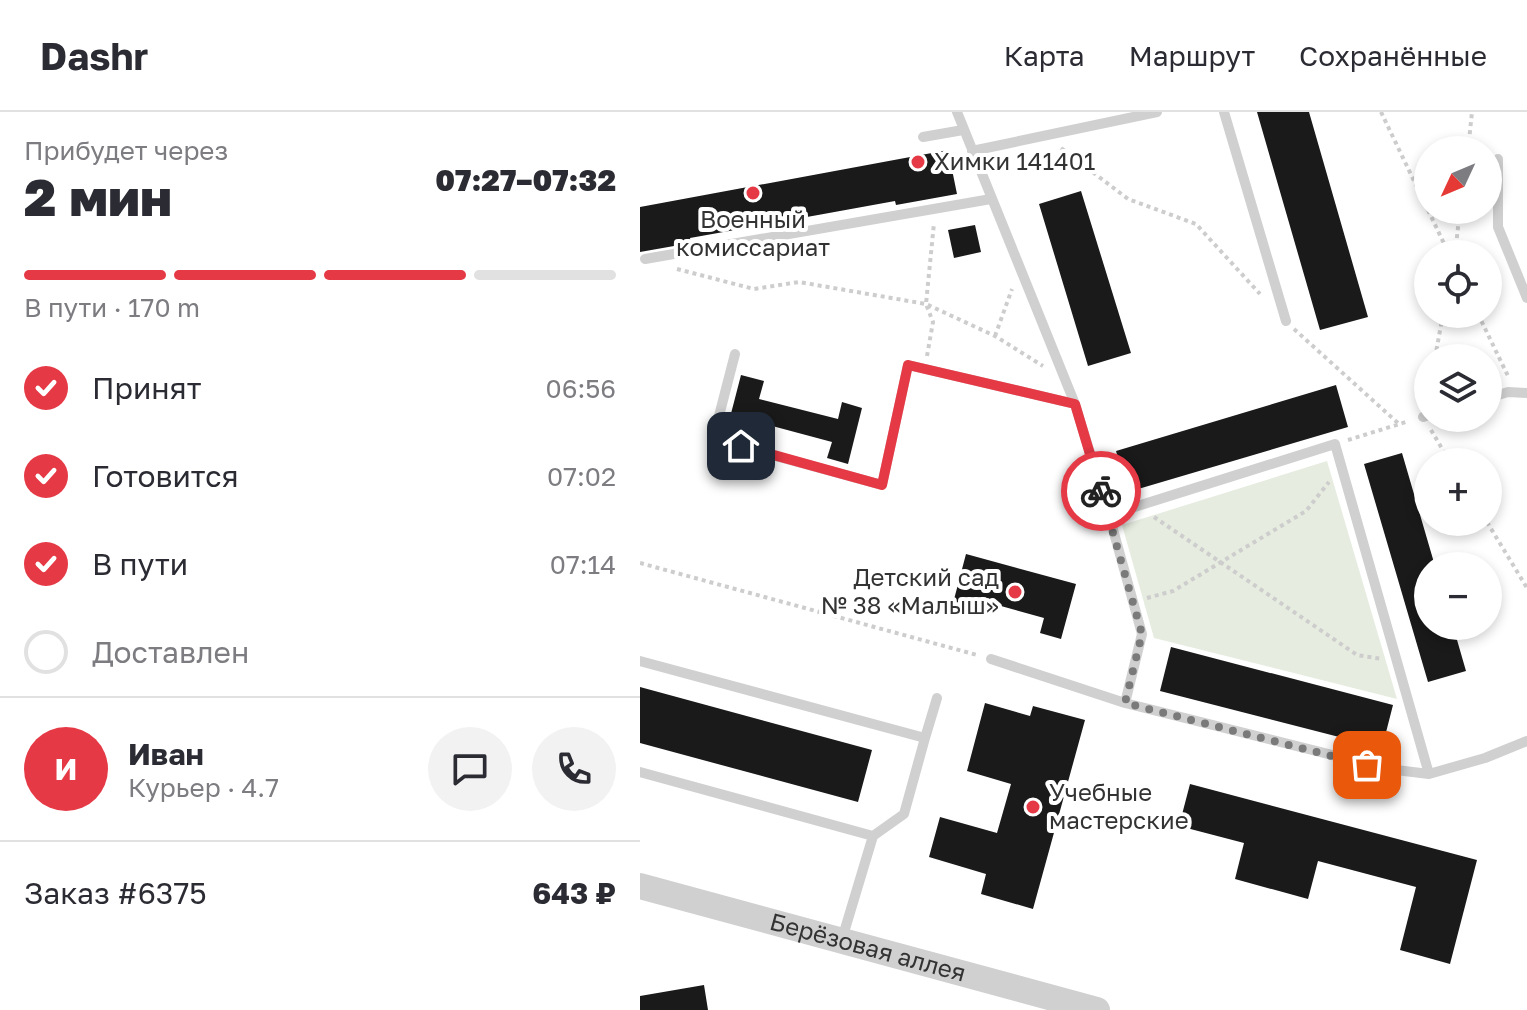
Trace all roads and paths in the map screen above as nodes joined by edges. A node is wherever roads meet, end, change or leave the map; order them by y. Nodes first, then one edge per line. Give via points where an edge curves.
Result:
1 (957, 112) edge
2 (1157, 112) edge
3 (1224, 112) edge
4 (1381, 112) edge
5 (1472, 112) edge
6 (963, 130) junction
7 (1045, 136) junction
8 (1469, 136) edge
9 (923, 137) dead end
10 (972, 151) junction
11 (1414, 181) edge
12 (991, 199) junction
13 (935, 209) junction
14 (1498, 224) edge
15 (645, 259) joint
16 (1020, 269) junction
17 (1527, 298) edge
18 (926, 304) junction
19 (1286, 321) junction
20 (1486, 328) edge
21 (995, 336) junction
22 (735, 354) dead end
23 (925, 369) junction
24 (1066, 380) junction
25 (1522, 393) edge
26 (1502, 396) edge
27 (1075, 404) junction
28 (1414, 420) edge
29 (1399, 424) junction
30 (1335, 444) junction
31 (1341, 468) junction
32 (1138, 506) junction
33 (1109, 515) junction
34 (1495, 536) edge
35 (640, 563) edge
36 (1221, 563) junction
37 (1527, 588) edge
38 (1133, 602) junction
39 (991, 659) joint
40 (640, 661) edge
41 (1397, 661) junction
42 (937, 698) dead end
43 (1125, 703) junction
44 (925, 738) junction
45 (1527, 741) edge
46 (640, 772) edge
47 (1429, 774) junction
48 (873, 836) junction
49 (640, 886) edge
50 (842, 941) junction
51 (1097, 1010) edge

1 - 6 lane
2 - 7 lane
3 - 19 lane
4 - 11 path
5 - 8 path
6 - 9 lane
6 - 10 lane
7 - 10 lane
7 - 19 path via 1128,199 1196,224
10 - 12 lane
12 - 13 lane
12 - 16 lane
13 - 15 lane
13 - 18 path
14 - 17 lane
15 - 18 path via 754,289 799,282
16 - 21 path
16 - 24 lane
18 - 21 path
18 - 23 path via 933,322
19 - 29 path
20 - 25 path
21 - 24 path
22 - 23 lane via 713,439 882,485 908,365
23 - 27 lane
24 - 27 lane
25 - 26 lane
27 - 33 lane
28 - 29 path
29 - 30 path
30 - 31 lane
30 - 32 lane
31 - 36 path via 1306,511
31 - 41 lane
32 - 33 lane
32 - 36 path
33 - 38 lane
34 - 37 path
35 - 39 path
36 - 38 path via 1173,591
36 - 41 path via 1357,655
38 - 43 lane via 1142,634
39 - 43 lane
40 - 44 lane
41 - 47 lane
42 - 44 lane
43 - 47 lane via 1360,763
44 - 48 lane via 904,814
45 - 47 lane
46 - 48 lane
48 - 50 lane
49 - 50 street, Берёзовая аллея
50 - 51 street, Берёзовая аллея

